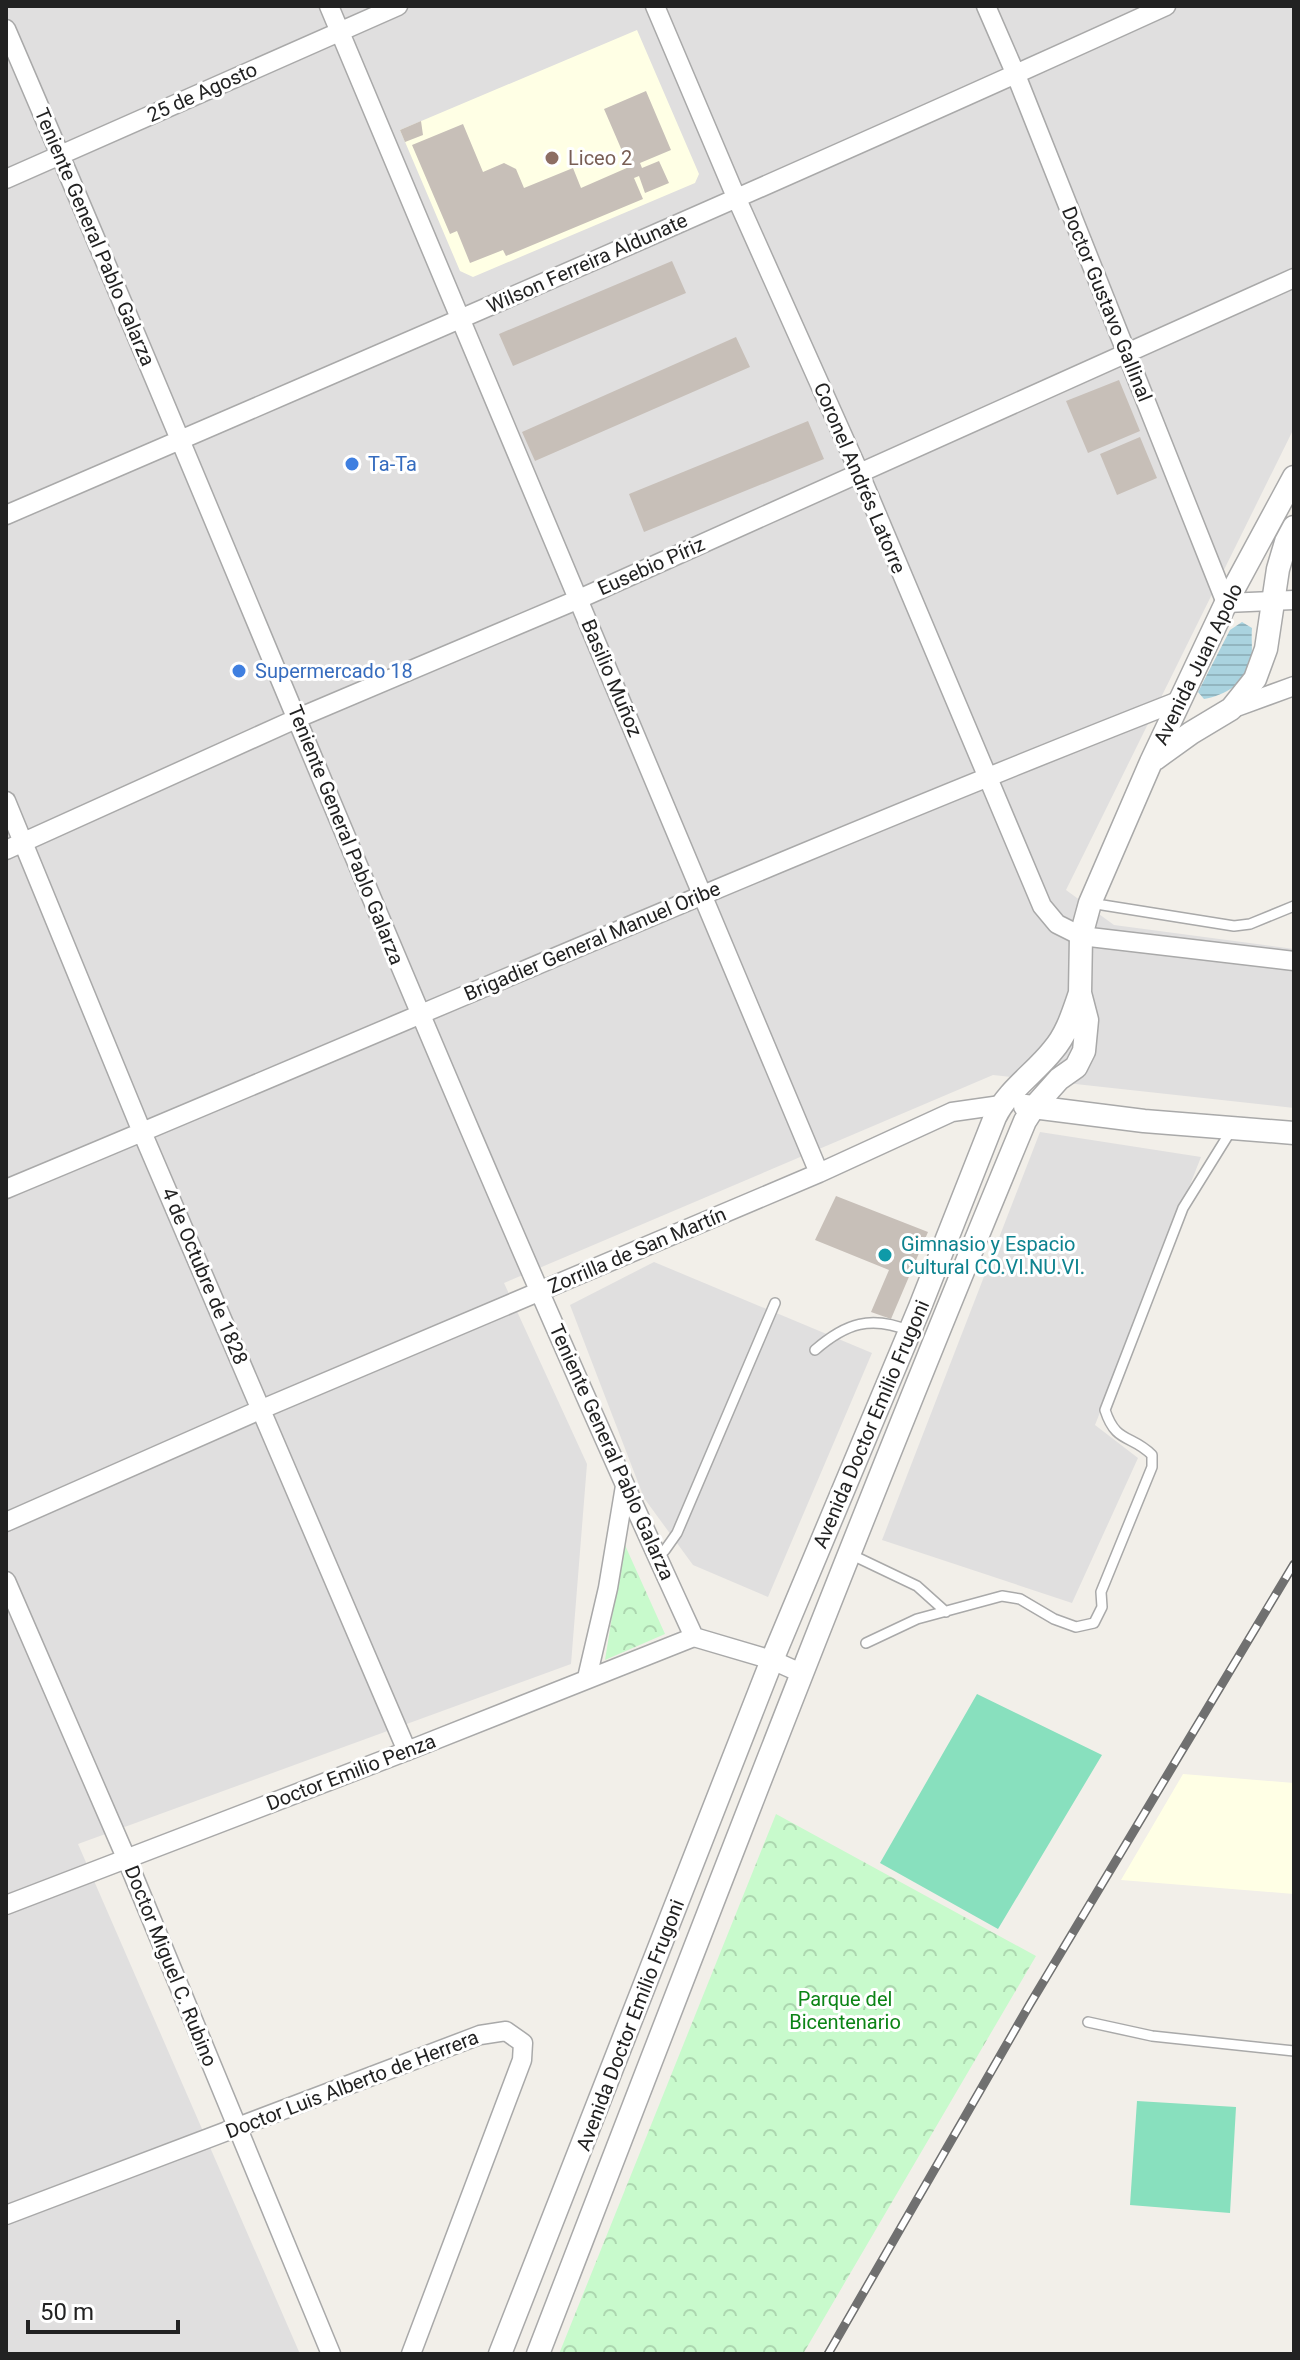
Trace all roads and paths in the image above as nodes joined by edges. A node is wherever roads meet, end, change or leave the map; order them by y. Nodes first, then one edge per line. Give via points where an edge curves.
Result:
1 (329, 6) edge
2 (398, 6) edge
3 (655, 6) edge
4 (986, 6) edge
5 (1166, 6) edge
6 (6, 29) edge
7 (340, 32) junction
8 (1016, 75) junction
9 (60, 154) junction
10 (6, 179) edge
11 (736, 197) junction
12 (1294, 278) edge
13 (460, 319) junction
14 (1126, 353) junction
15 (181, 439) junction
16 (859, 472) junction
17 (1294, 477) edge
18 (6, 515) edge
19 (1294, 527) edge
20 (579, 599) junction
21 (1283, 600) edge
22 (1226, 603) junction
23 (1294, 686) edge
24 (1181, 700) junction
25 (1231, 709) junction
26 (298, 718) junction
27 (1210, 722) junction
28 (1151, 762) junction
29 (987, 776) junction
30 (6, 801) edge
31 (24, 842) junction
32 (6, 850) edge
33 (703, 894) junction
34 (1090, 903) junction
35 (1294, 906) edge
36 (1081, 936) junction
37 (1294, 961) edge
38 (1080, 993) junction
39 (420, 1013) junction
40 (1071, 1070) junction
41 (1001, 1105) junction
42 (1034, 1107) junction
43 (1103, 1116) junction
44 (1232, 1129) junction
45 (142, 1132) junction
46 (1294, 1133) edge
47 (819, 1173) junction
48 (6, 1189) edge
49 (541, 1291) junction
50 (775, 1303) dead end
51 (910, 1331) junction
52 (933, 1341) junction
53 (815, 1350) dead end
54 (262, 1409) junction
55 (625, 1486) junction
56 (6, 1522) edge
57 (850, 1554) junction
58 (657, 1557) junction
59 (6, 1581) edge
60 (946, 1612) junction
61 (694, 1637) junction
62 (866, 1643) dead end
63 (772, 1660) junction
64 (801, 1673) junction
65 (587, 1678) junction
66 (407, 1751) junction
67 (127, 1860) junction
68 (6, 1905) edge
69 (1088, 2022) dead end
70 (1294, 2051) edge
71 (238, 2127) junction
72 (6, 2215) edge
73 (331, 2354) edge
74 (411, 2354) edge
75 (500, 2354) edge
76 (538, 2354) edge

1 - 7 street, Basilio Muñoz
2 - 7 street, 25 de Agosto
3 - 11 street, Coronel Andrés Latorre
4 - 8 street, Doctor Gustavo Gallinal
5 - 8 street, Wilson Ferreira Aldunate
6 - 9 street, Teniente General Pablo Galarza
7 - 9 street, 25 de Agosto
7 - 13 street, Basilio Muñoz
8 - 11 street, Wilson Ferreira Aldunate
8 - 14 street, Doctor Gustavo Gallinal
9 - 10 street, 25 de Agosto
9 - 15 street, Teniente General Pablo Galarza
11 - 13 street, Wilson Ferreira Aldunate
11 - 16 street, Coronel Andrés Latorre
12 - 14 street, Eusebio Píriz
13 - 15 street, Wilson Ferreira Aldunate
13 - 20 street, Basilio Muñoz
14 - 16 street, Eusebio Píriz
14 - 22 street, Doctor Gustavo Gallinal
15 - 18 street, Wilson Ferreira Aldunate
15 - 26 street, Teniente General Pablo Galarza
16 - 20 street, Eusebio Píriz
16 - 29 street, Coronel Andrés Latorre
17 - 22 street, Avenida Juan Apolo
19 - 21 street, Avenida Juan Apolo via 1278,569
20 - 26 street, Eusebio Píriz
20 - 33 street, Basilio Muñoz
21 - 22 street
21 - 25 street, Avenida Juan Apolo via 1255,679
22 - 24 street, Avenida Juan Apolo
23 - 25 street
24 - 27 street
24 - 28 street, Avenida Juan Apolo
24 - 29 street, Brigadier General Manuel Oribe
25 - 27 street, Avenida Juan Apolo
26 - 31 street, Eusebio Píriz
26 - 39 street, Teniente General Pablo Galarza
27 - 28 street, Avenida Juan Apolo
28 - 34 street
29 - 33 street, Brigadier General Manuel Oribe
29 - 36 street, Coronel Andrés Latorre via 1042,906 1057,924
30 - 31 street, 4 de Octubre de 1828
31 - 32 street, Eusebio Píriz
31 - 45 street, 4 de Octubre de 1828
33 - 39 street, Brigadier General Manuel Oribe
33 - 47 street, Basilio Muñoz
34 - 35 lane via 1234,926
34 - 36 street
36 - 37 street
36 - 38 street
38 - 40 street, Avenida Doctor Emilio Frugoni via 1087,1020 1084,1051
38 - 41 street, Avenida Doctor Emilio Frugoni via 1053,1051
39 - 45 street, Brigadier General Manuel Oribe
39 - 49 street, Teniente General Pablo Galarza
40 - 42 street, Avenida Doctor Emilio Frugoni
40 - 43 street via 1079,1101
41 - 42 street, Zorrilla de San Martín
41 - 47 street, Zorrilla de San Martín via 952,1112
41 - 51 street, Avenida Doctor Emilio Frugoni
42 - 43 street, Zorrilla de San Martín
42 - 52 street, Avenida Doctor Emilio Frugoni
43 - 44 street, Zorrilla de San Martín
44 - 46 street, Zorrilla de San Martín
44 - 60 lane via 1183,1208 1105,1410 1119,1436 1152,1455 1152,1467 1101,1592 1102,1607 1094,1623 1076,1627 1020,1599 1002,1596
45 - 48 street, Brigadier General Manuel Oribe
45 - 54 street, 4 de Octubre de 1828
47 - 49 street, Zorrilla de San Martín
49 - 54 street, Zorrilla de San Martín
49 - 55 street, Teniente General Pablo Galarza
50 - 58 lane via 677,1533
51 - 52 street
51 - 53 lane via 888,1322 858,1324
51 - 63 street, Avenida Doctor Emilio Frugoni
52 - 57 street, Avenida Doctor Emilio Frugoni
54 - 56 street, Zorrilla de San Martín
54 - 66 street, 4 de Octubre de 1828
55 - 58 street, Teniente General Pablo Galarza
55 - 65 street
57 - 60 lane via 917,1586
57 - 64 street, Avenida Doctor Emilio Frugoni
58 - 61 street, Teniente General Pablo Galarza
59 - 67 street, Doctor Miguel C. Rubino
60 - 62 lane
61 - 63 street
61 - 65 street, Doctor Emilio Penza
63 - 64 street
63 - 75 street, Avenida Doctor Emilio Frugoni
64 - 76 street, Avenida Doctor Emilio Frugoni
65 - 66 street, Doctor Emilio Penza
66 - 67 street, Doctor Emilio Penza
67 - 68 street, Doctor Emilio Penza
67 - 71 street, Doctor Miguel C. Rubino
69 - 70 lane via 1152,2036
71 - 72 street, Doctor Luis Alberto de Herrera
71 - 73 street, Doctor Miguel C. Rubino
71 - 74 street, Doctor Luis Alberto de Herrera via 480,2035 506,2031 523,2043 522,2060

